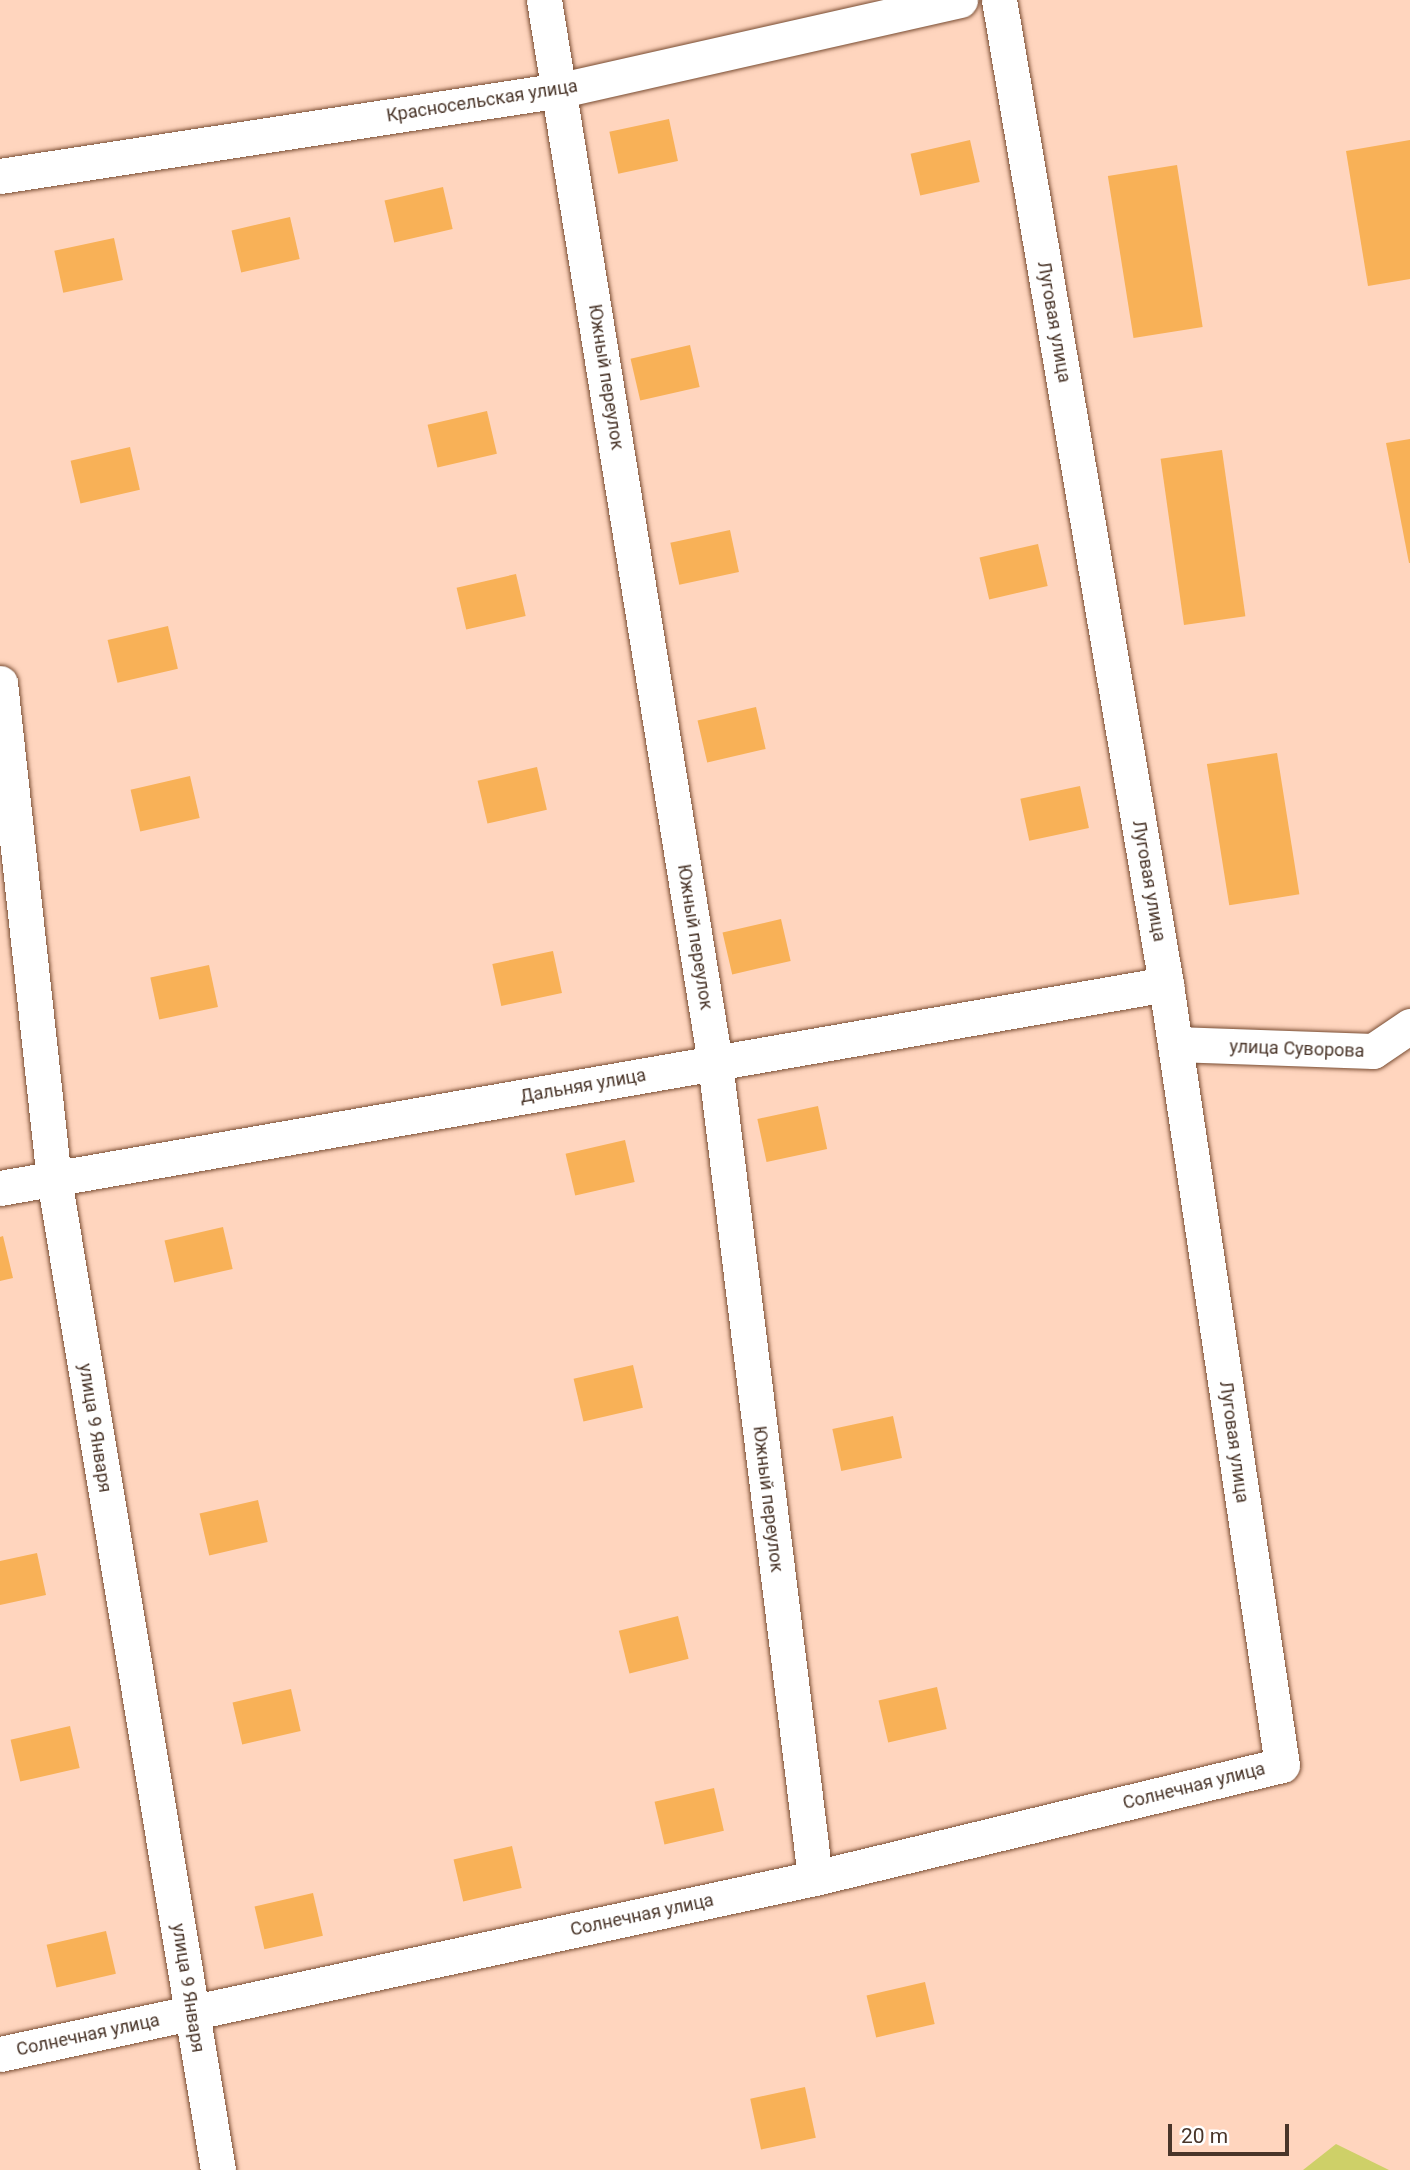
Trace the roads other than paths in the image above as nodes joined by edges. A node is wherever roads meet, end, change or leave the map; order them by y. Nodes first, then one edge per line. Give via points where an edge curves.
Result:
1 (544, 0) edge
2 (960, 0) edge
3 (999, 0) edge
4 (561, 90) junction
5 (0, 176) edge
6 (0, 683) edge
7 (1166, 984) junction
8 (1410, 1026) edge
9 (1175, 1044) junction
10 (715, 1063) junction
11 (54, 1179) junction
12 (0, 1188) edge
13 (1282, 1765) joint
14 (815, 1878) junction
15 (192, 2014) junction
16 (0, 2054) edge
17 (218, 2170) edge

1 - 4 street, Южный переулок
2 - 4 street, Красносельская улица
3 - 7 street, Луговая улица
4 - 5 street, Красносельская улица
4 - 10 street, Южный переулок
6 - 11 street, улица 9 Января
7 - 9 street, Луговая улица
7 - 10 street, Дальняя улица
8 - 9 street, улица Суворова via 1373,1051
9 - 13 street, Луговая улица
10 - 11 street, Дальняя улица
10 - 14 street, Южный переулок
11 - 12 street, Дальняя улица
11 - 15 street, улица 9 Января
13 - 14 street, Солнечная улица
14 - 15 street, Солнечная улица
15 - 16 street, Солнечная улица
15 - 17 street, улица 9 Января

